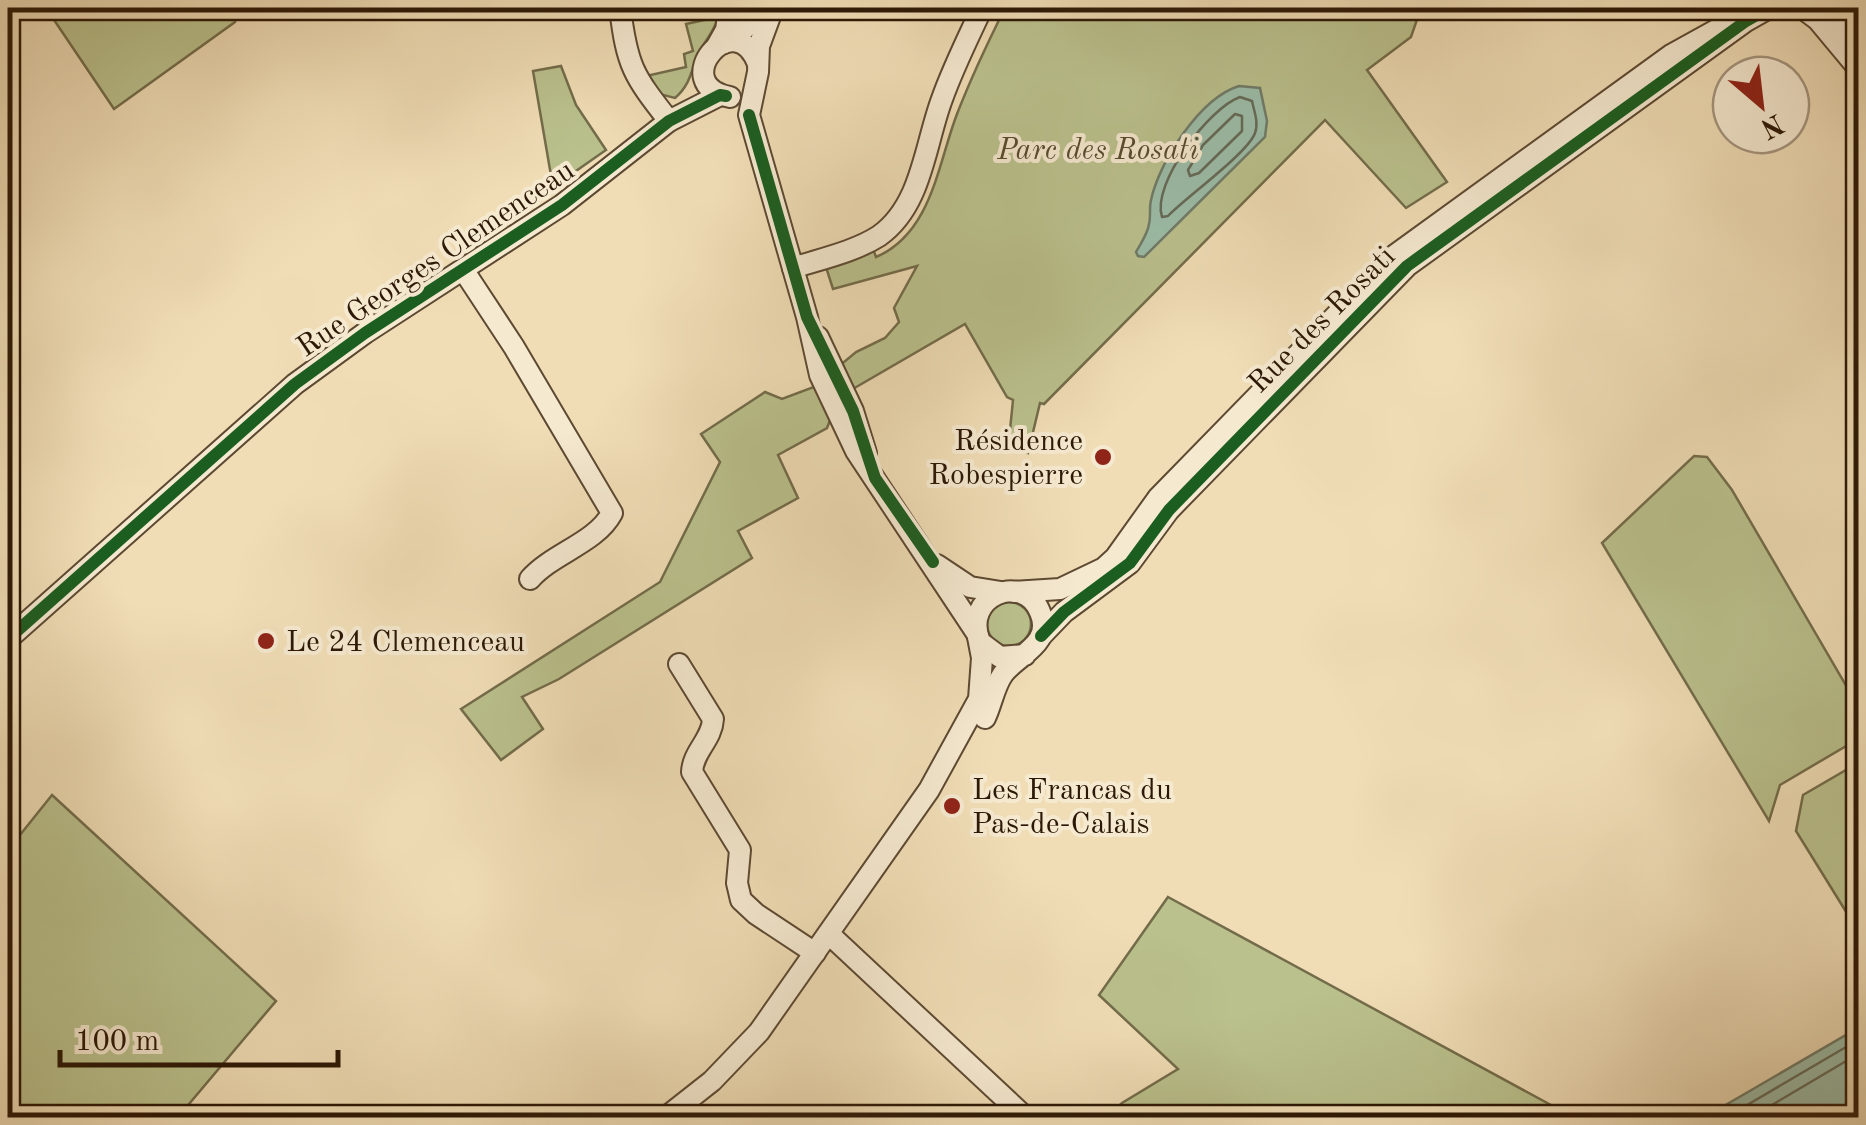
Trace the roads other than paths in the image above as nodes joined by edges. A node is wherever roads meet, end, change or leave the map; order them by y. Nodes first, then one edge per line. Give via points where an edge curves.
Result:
1 (620, 8) edge
2 (730, 8) edge
3 (763, 8) edge
4 (773, 8) edge
5 (982, 8) edge
6 (1737, 8) edge
7 (1769, 8) edge
8 (1802, 8) edge
9 (1838, 8) edge
10 (720, 44) junction
11 (1858, 67) edge
12 (704, 70) junction
13 (756, 74) junction
14 (723, 96) junction
15 (748, 115) junction
16 (669, 121) junction
17 (792, 268) junction
18 (464, 272) junction
19 (933, 562) junction
20 (530, 580) dead end
21 (1008, 592) junction
22 (977, 635) junction
23 (1041, 636) junction
24 (8, 639) edge
25 (1025, 655) junction
26 (679, 664) dead end
27 (928, 790) junction
28 (829, 934) junction
29 (816, 953) junction
30 (664, 1118) edge
31 (1026, 1118) edge

1 - 16 street via 631,68
2 - 10 street
3 - 10 street
4 - 13 street
5 - 17 street via 898,218 866,243
6 - 21 street, Rue des Rosati via 1718,29 1671,55 1395,255 1158,498 1104,568 1060,589
7 - 23 street, Rue des Rosati via 1407,266 1169,510 1130,563
8 - 11 street
9 - 11 street
10 - 12 street
10 - 13 street via 744,45
12 - 14 street via 707,83
12 - 16 street
13 - 14 street via 745,93
13 - 15 street
14 - 15 street
14 - 16 street
15 - 17 street
16 - 18 street, Rue Georges Clemenceau
17 - 19 street via 816,364 849,439
18 - 20 street via 612,512 606,525
18 - 24 street, Rue Georges Clemenceau via 282,395
19 - 21 street via 970,587
19 - 22 street
21 - 22 street via 981,607
21 - 23 street via 1029,598 1040,610
22 - 25 street via 1000,657
22 - 27 street via 979,699
23 - 25 street
25 - 27 street via 1000,678 980,727
26 - 29 street via 712,719 692,772 740,850 741,900
27 - 28 street
28 - 29 street
28 - 31 street
29 - 30 street via 748,1046

